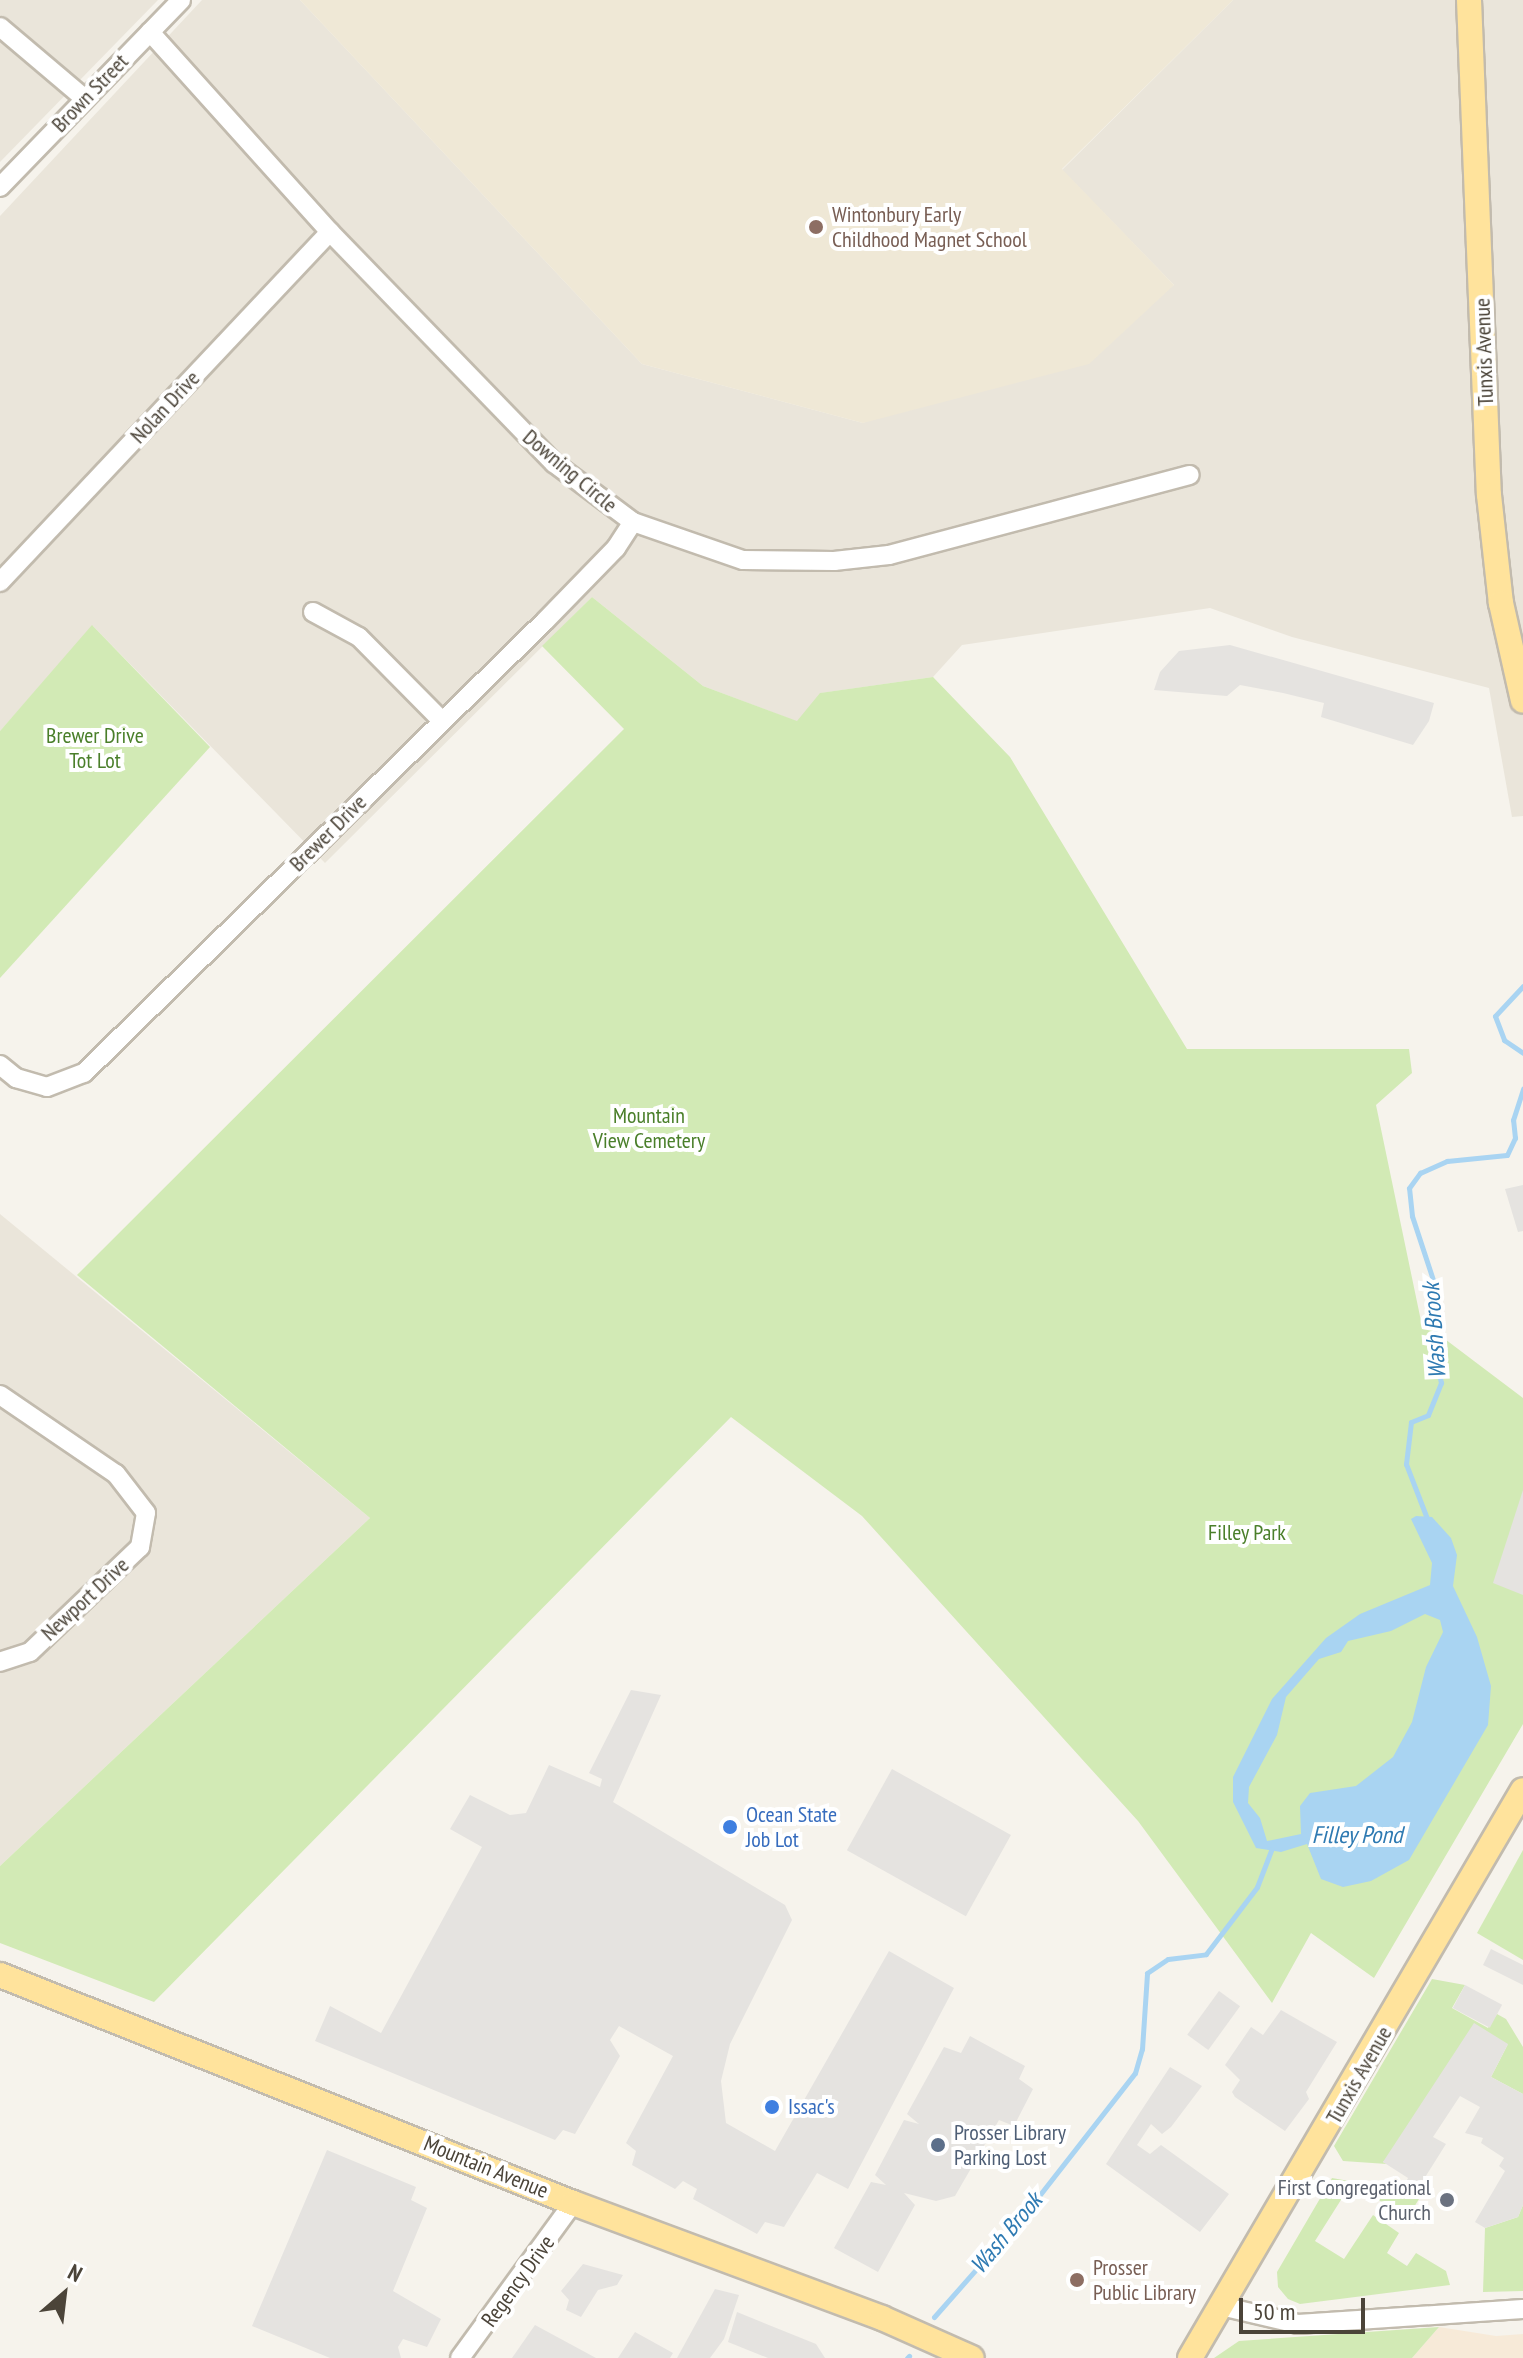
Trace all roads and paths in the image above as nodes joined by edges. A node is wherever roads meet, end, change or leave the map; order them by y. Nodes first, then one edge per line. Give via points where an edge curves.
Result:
1 (181, 0) edge
2 (1469, 0) edge
3 (0, 27) edge
4 (150, 32) junction
5 (84, 98) junction
6 (0, 187) edge
7 (330, 232) junction
8 (1190, 475) dead end
9 (633, 522) junction
10 (0, 582) edge
11 (313, 612) dead end
12 (1523, 701) edge
13 (442, 721) junction
14 (0, 1065) edge
15 (0, 1395) edge
16 (0, 1662) edge
17 (1523, 1790) edge
18 (0, 1975) edge
19 (573, 2203) junction
20 (1221, 2306) junction
21 (1523, 2309) edge
22 (460, 2358) edge
23 (972, 2358) edge
24 (1190, 2358) edge

1 - 4 street, Brown Street
2 - 12 main road, Tunxis Avenue via 1489,495 1501,603
3 - 5 street
4 - 5 street, Brown Street
4 - 7 street, Downing Circle
5 - 6 street, Brown Street
7 - 9 street, Downing Circle via 554,463
7 - 10 street, Nolan Drive
8 - 9 street, Downing Circle via 889,555 834,561 743,560
9 - 13 street, Brewer Drive via 616,548
11 - 13 street via 359,637
13 - 14 street, Brewer Drive via 84,1073 47,1087 16,1078
15 - 16 street, Newport Drive via 116,1474 146,1513 140,1547 30,1652
17 - 20 main road, Tunxis Avenue
18 - 19 main road, Mountain Avenue
19 - 22 street, Regency Drive
19 - 23 main road, Mountain Avenue via 882,2318
20 - 21 street via 1298,2324
20 - 24 main road, Tunxis Avenue

